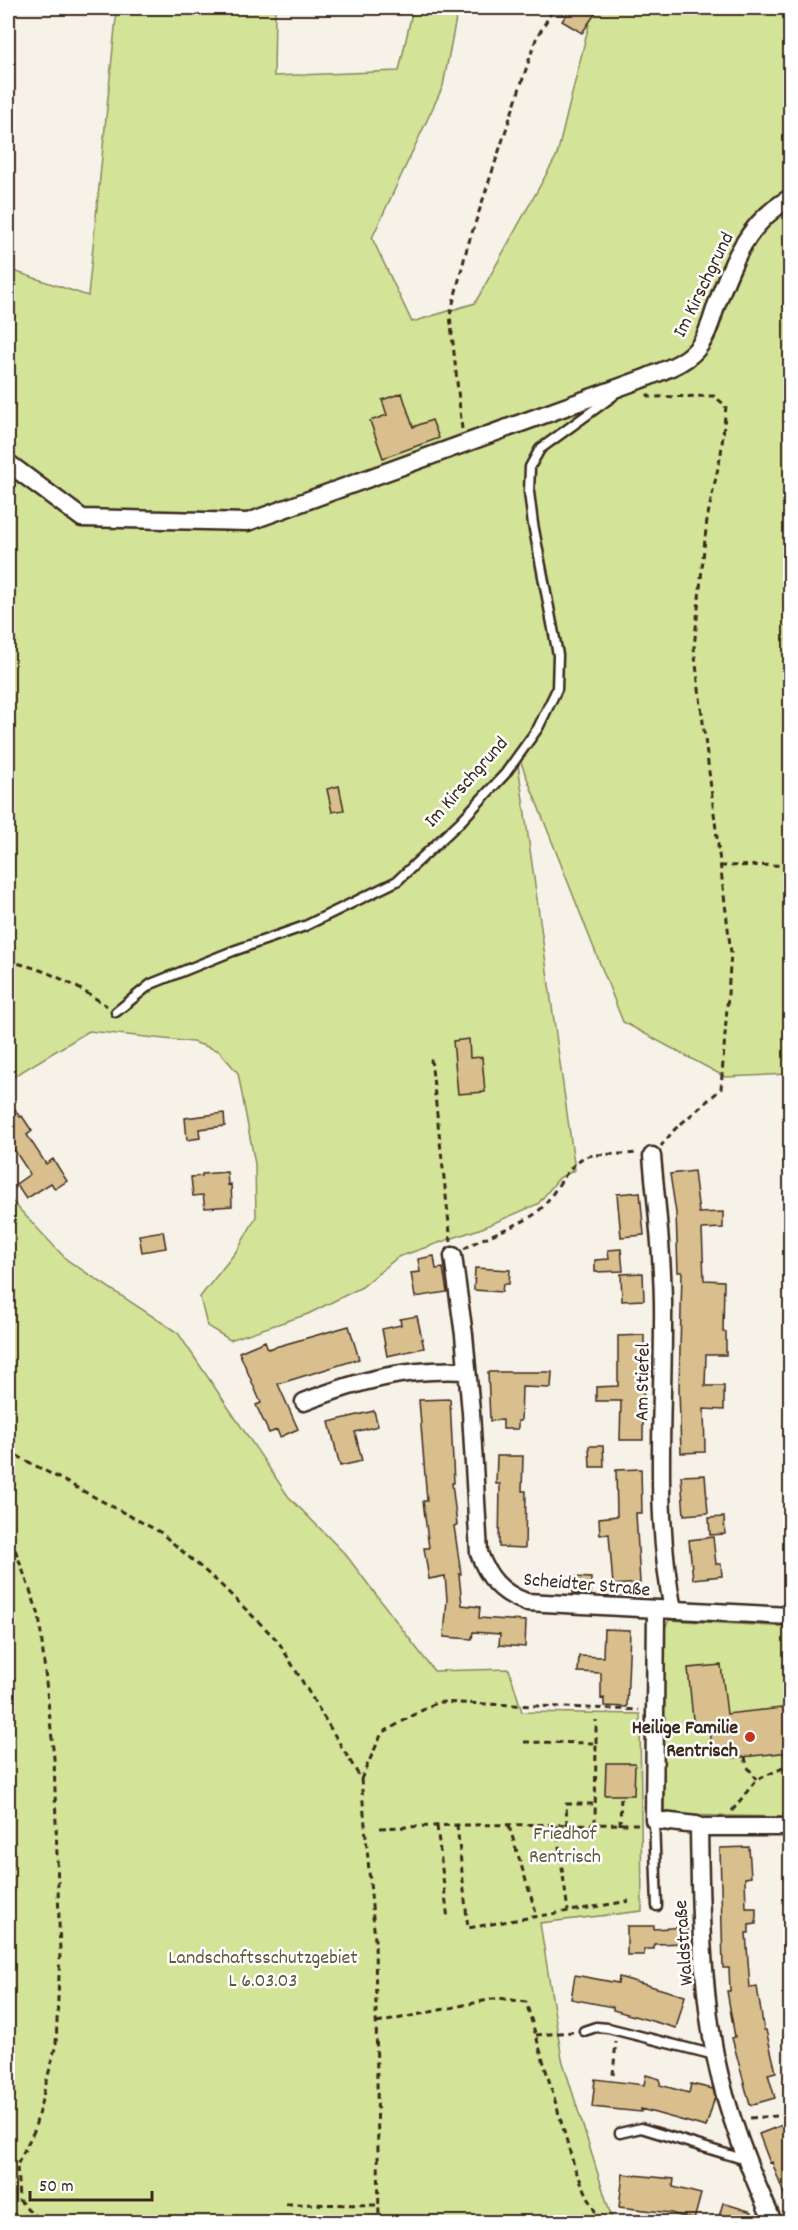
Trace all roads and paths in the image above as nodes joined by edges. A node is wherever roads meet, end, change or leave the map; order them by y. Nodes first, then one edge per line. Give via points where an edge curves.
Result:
1 (554, 8) edge
2 (790, 198) edge
3 (640, 380) junction
4 (464, 443) junction
5 (8, 463) edge
6 (720, 866) junction
7 (790, 875) edge
8 (8, 961) edge
9 (116, 1012) joint
10 (431, 1059) dead end
11 (649, 1154) junction
12 (453, 1256) junction
13 (466, 1371) junction
14 (304, 1402) dead end
15 (8, 1451) edge
16 (8, 1530) edge
17 (656, 1610) junction
18 (673, 1610) junction
19 (790, 1616) edge
20 (655, 1711) junction
21 (596, 1720) dead end
22 (524, 1742) dead end
23 (596, 1743) junction
24 (745, 1757) dead end
25 (790, 1765) edge
26 (361, 1779) junction
27 (756, 1780) junction
28 (621, 1795) dead end
29 (595, 1804) junction
30 (654, 1822) junction
31 (595, 1824) junction
32 (457, 1825) junction
33 (509, 1825) junction
34 (556, 1825) junction
35 (567, 1825) junction
36 (620, 1825) junction
37 (437, 1826) junction
38 (699, 1827) junction
39 (722, 1827) junction
40 (790, 1827) edge
41 (380, 1828) dead end
42 (628, 1901) dead end
43 (657, 1906) dead end
44 (568, 1911) junction
45 (537, 1916) junction
46 (448, 1920) dead end
47 (376, 2023) junction
48 (584, 2031) joint
49 (617, 2031) junction
50 (536, 2035) junction
51 (715, 2055) junction
52 (613, 2075) dead end
53 (790, 2115) edge
54 (733, 2119) junction
55 (620, 2133) dead end
56 (746, 2160) junction
57 (286, 2204) dead end
58 (378, 2205) junction
59 (41, 2223) edge
60 (379, 2223) edge
61 (600, 2223) edge
62 (773, 2223) edge

1 - 4 path via 536,39 467,248 450,315
2 - 3 street, Im Kirschgrund via 755,225 733,261 700,345 682,362
3 - 4 street, Im Kirschgrund
3 - 6 path via 650,397 714,396 726,406 721,454 707,519 694,648
3 - 9 lane, Im Kirschgrund via 540,449 530,467 533,524 558,655 558,689 538,728 505,774 397,881 305,926 151,984
4 - 5 street, Im Kirschgrund via 248,522 82,518
6 - 7 path via 787,865
6 - 11 path via 731,953 721,1089
8 - 9 path via 36,967 75,985
10 - 12 path
11 - 12 path via 586,1156 532,1216 483,1237
11 - 18 street, Am Stiefel via 661,1253 662,1488 667,1580
12 - 13 street, Scheidter Straße
13 - 14 street via 432,1369 383,1376
13 - 17 street, Scheidter Straße via 479,1553 493,1581 512,1597 526,1602
15 - 26 path via 160,1532 219,1582 278,1641
16 - 59 path via 39,1615 54,1758 60,1953 56,2044 34,2131 17,2165 19,2200
17 - 18 street, Scheidter Straße
17 - 20 street
18 - 19 street, Scheidter Straße
20 - 26 path via 436,1702 382,1732
20 - 30 street
21 - 23 path
22 - 23 path
23 - 29 path
24 - 27 path
25 - 27 path
26 - 47 path via 375,1940
27 - 39 path
28 - 36 path
29 - 31 path
29 - 35 path via 566,1804
30 - 36 path
30 - 38 street
30 - 43 lane
31 - 35 path
31 - 36 path
32 - 33 path
32 - 37 path
32 - 45 path via 468,1928
33 - 34 path
33 - 45 path
34 - 35 path
34 - 44 path
37 - 41 path
37 - 46 path
38 - 39 street
38 - 51 street, Waldstraße via 702,1952
39 - 40 street
42 - 44 path
44 - 45 path
47 - 50 path via 498,1998 526,2002
47 - 58 path
48 - 49 lane via 596,2027
48 - 50 path
49 - 51 lane
49 - 52 path
50 - 61 path via 575,2169
51 - 54 street, Waldstraße
53 - 54 path
54 - 56 street, Waldstraße
55 - 56 lane via 641,2128
56 - 62 street, Waldstraße
57 - 58 path
58 - 60 path

